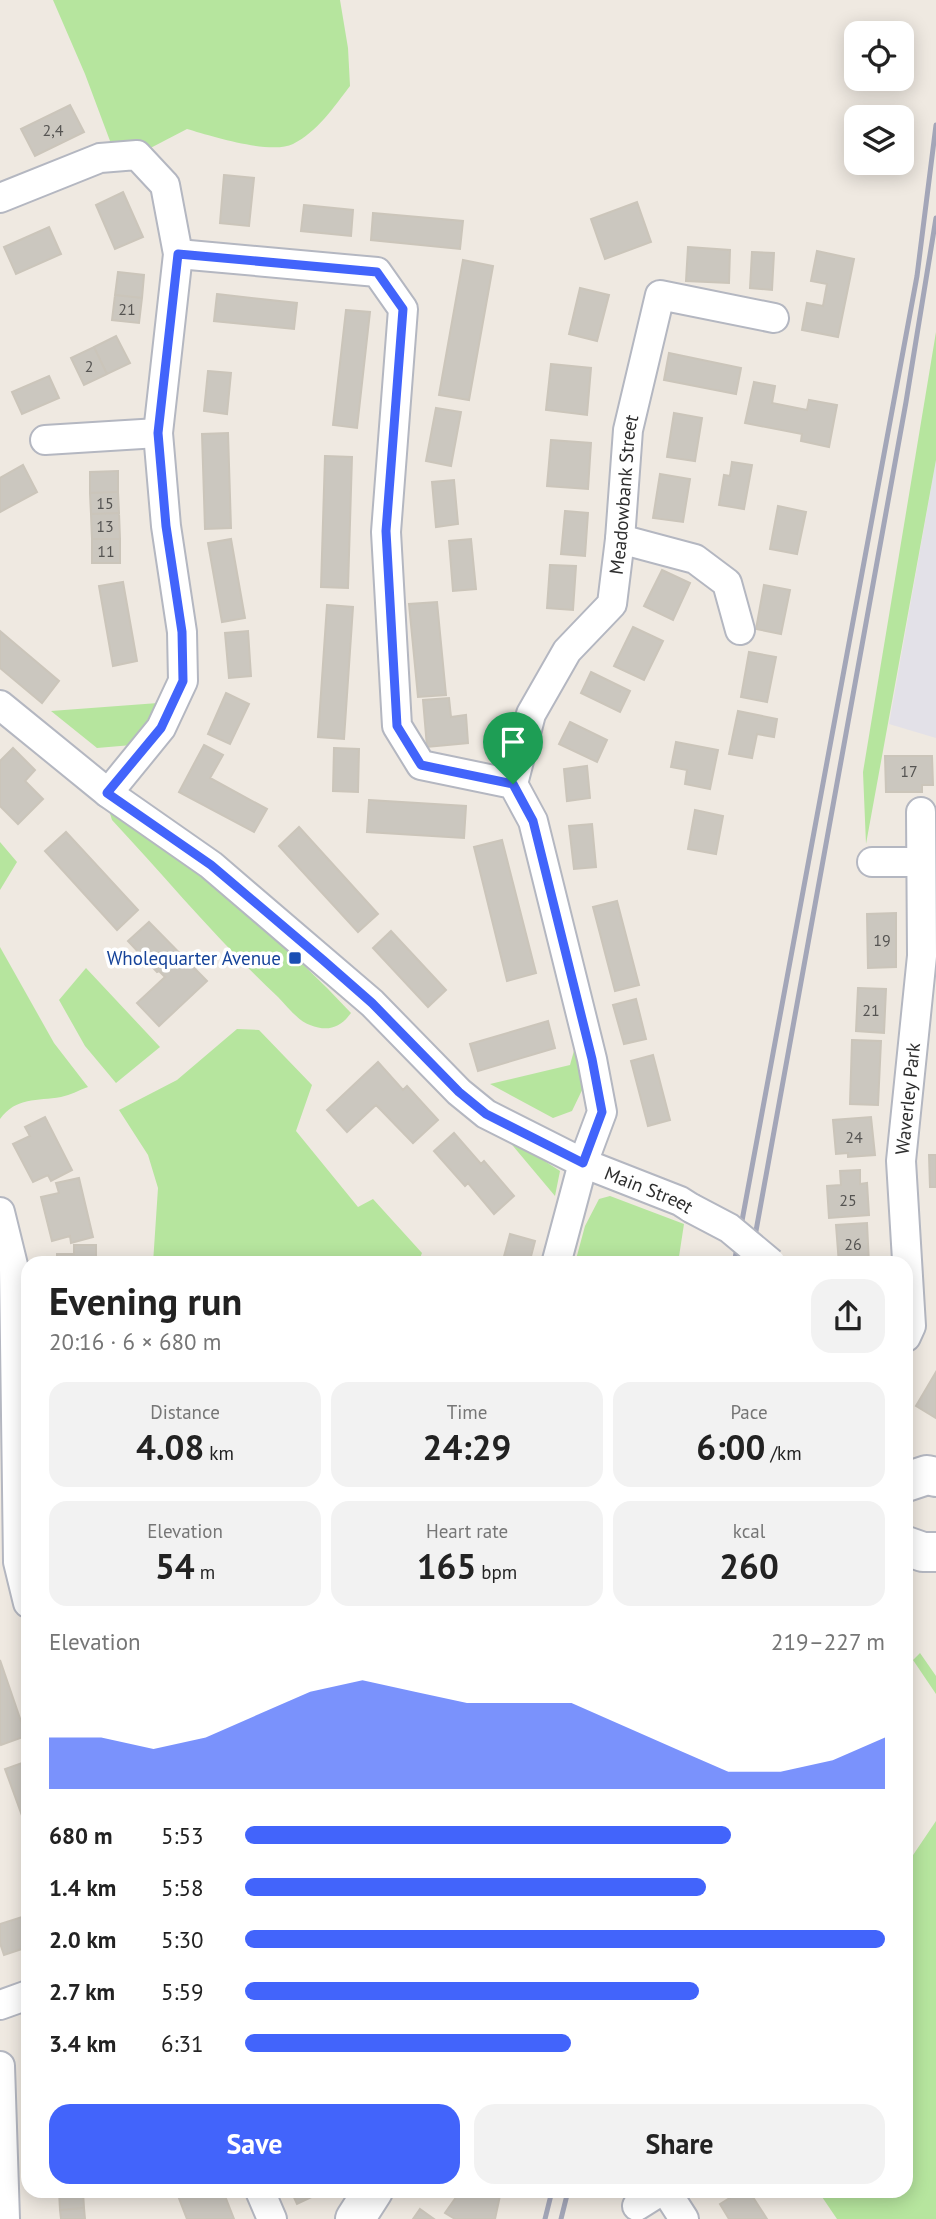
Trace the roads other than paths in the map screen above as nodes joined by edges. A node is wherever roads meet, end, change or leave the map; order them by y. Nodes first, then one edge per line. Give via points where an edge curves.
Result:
1 (0, 198) edge
2 (178, 254) junction
3 (774, 318) dead end
4 (158, 433) junction
5 (45, 440) dead end
6 (620, 539) junction
7 (740, 629) dead end
8 (0, 705) edge
9 (513, 784) junction
10 (107, 793) junction
11 (921, 812) dead end
12 (872, 862) dead end
13 (921, 862) junction
14 (583, 1163) junction
15 (0, 1212) edge
16 (558, 1256) edge
17 (762, 1256) edge
18 (907, 1256) edge
19 (936, 1477) edge
20 (913, 1478) edge
21 (913, 1548) edge
22 (936, 1552) edge
23 (21, 1574) edge
24 (21, 1997) edge
25 (0, 2006) edge
26 (0, 2066) edge
27 (263, 2198) edge
28 (368, 2198) edge
29 (651, 2198) edge
30 (668, 2198) edge
31 (637, 2206) dead end
32 (5, 2219) edge
33 (272, 2219) edge
34 (355, 2219) edge
35 (684, 2219) edge

1 - 2 street via 100,158 137,155 165,185
2 - 4 street
2 - 9 street via 377,272 403,309 386,531 397,726 421,765
3 - 6 street, Meadowbank Street via 660,295 628,430
4 - 5 street
4 - 10 street via 182,632 183,681 161,728
6 - 7 street via 695,559 727,583
6 - 9 street, Meadowbank Street via 612,604 567,651 531,715
8 - 10 street, Main Street
9 - 14 street via 533,821 602,1112
10 - 14 street, Main Street via 211,865 372,1003 486,1114
11 - 13 street, Waverley Park
12 - 13 street
13 - 18 street, Waverley Park via 922,956 901,1161
14 - 16 street
14 - 17 street, Main Street, bridge via 680,1202 729,1228
15 - 23 street via 14,1269
19 - 20 main road
21 - 22 main road
24 - 25 street
26 - 32 street
27 - 33 street
28 - 34 main road
29 - 31 street
30 - 35 street

